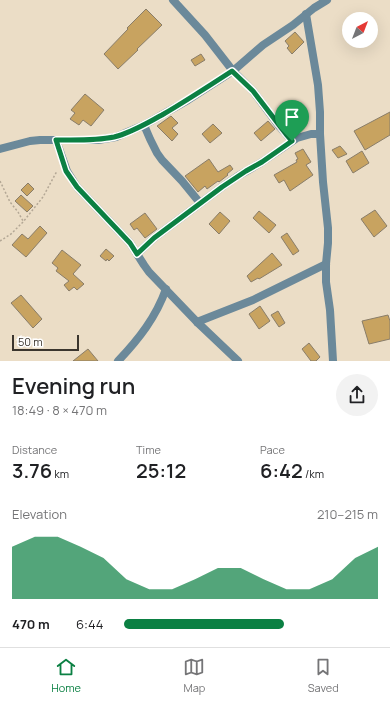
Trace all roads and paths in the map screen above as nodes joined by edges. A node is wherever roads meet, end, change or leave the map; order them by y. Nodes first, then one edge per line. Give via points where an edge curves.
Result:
1 (173, 0) edge
2 (327, 0) edge
3 (306, 14) junction
4 (232, 71) junction
5 (144, 125) junction
6 (320, 134) junction
7 (56, 140) junction
8 (292, 141) junction
9 (0, 149) edge
10 (63, 160) junction
11 (0, 181) edge
12 (200, 203) junction
13 (23, 222) junction
14 (0, 241) edge
15 (137, 254) junction
16 (326, 264) junction
17 (166, 289) junction
18 (197, 322) junction
19 (118, 361) edge
20 (238, 361) edge
21 (333, 361) edge

1 - 4 street via 205,35
2 - 3 street
3 - 4 street
3 - 6 street via 318,85
4 - 5 street
4 - 8 street via 253,91
5 - 7 street via 104,139
5 - 12 street via 162,160
6 - 8 street via 302,136
6 - 16 street via 328,214
7 - 9 street via 30,141
7 - 10 street
8 - 12 street
10 - 13 path via 43,197
10 - 15 street via 66,171 77,187 130,243
11 - 13 path
12 - 15 street
13 - 14 path
15 - 17 street
16 - 18 street via 253,300
16 - 21 street
17 - 18 street
17 - 19 street via 155,314
18 - 20 street

